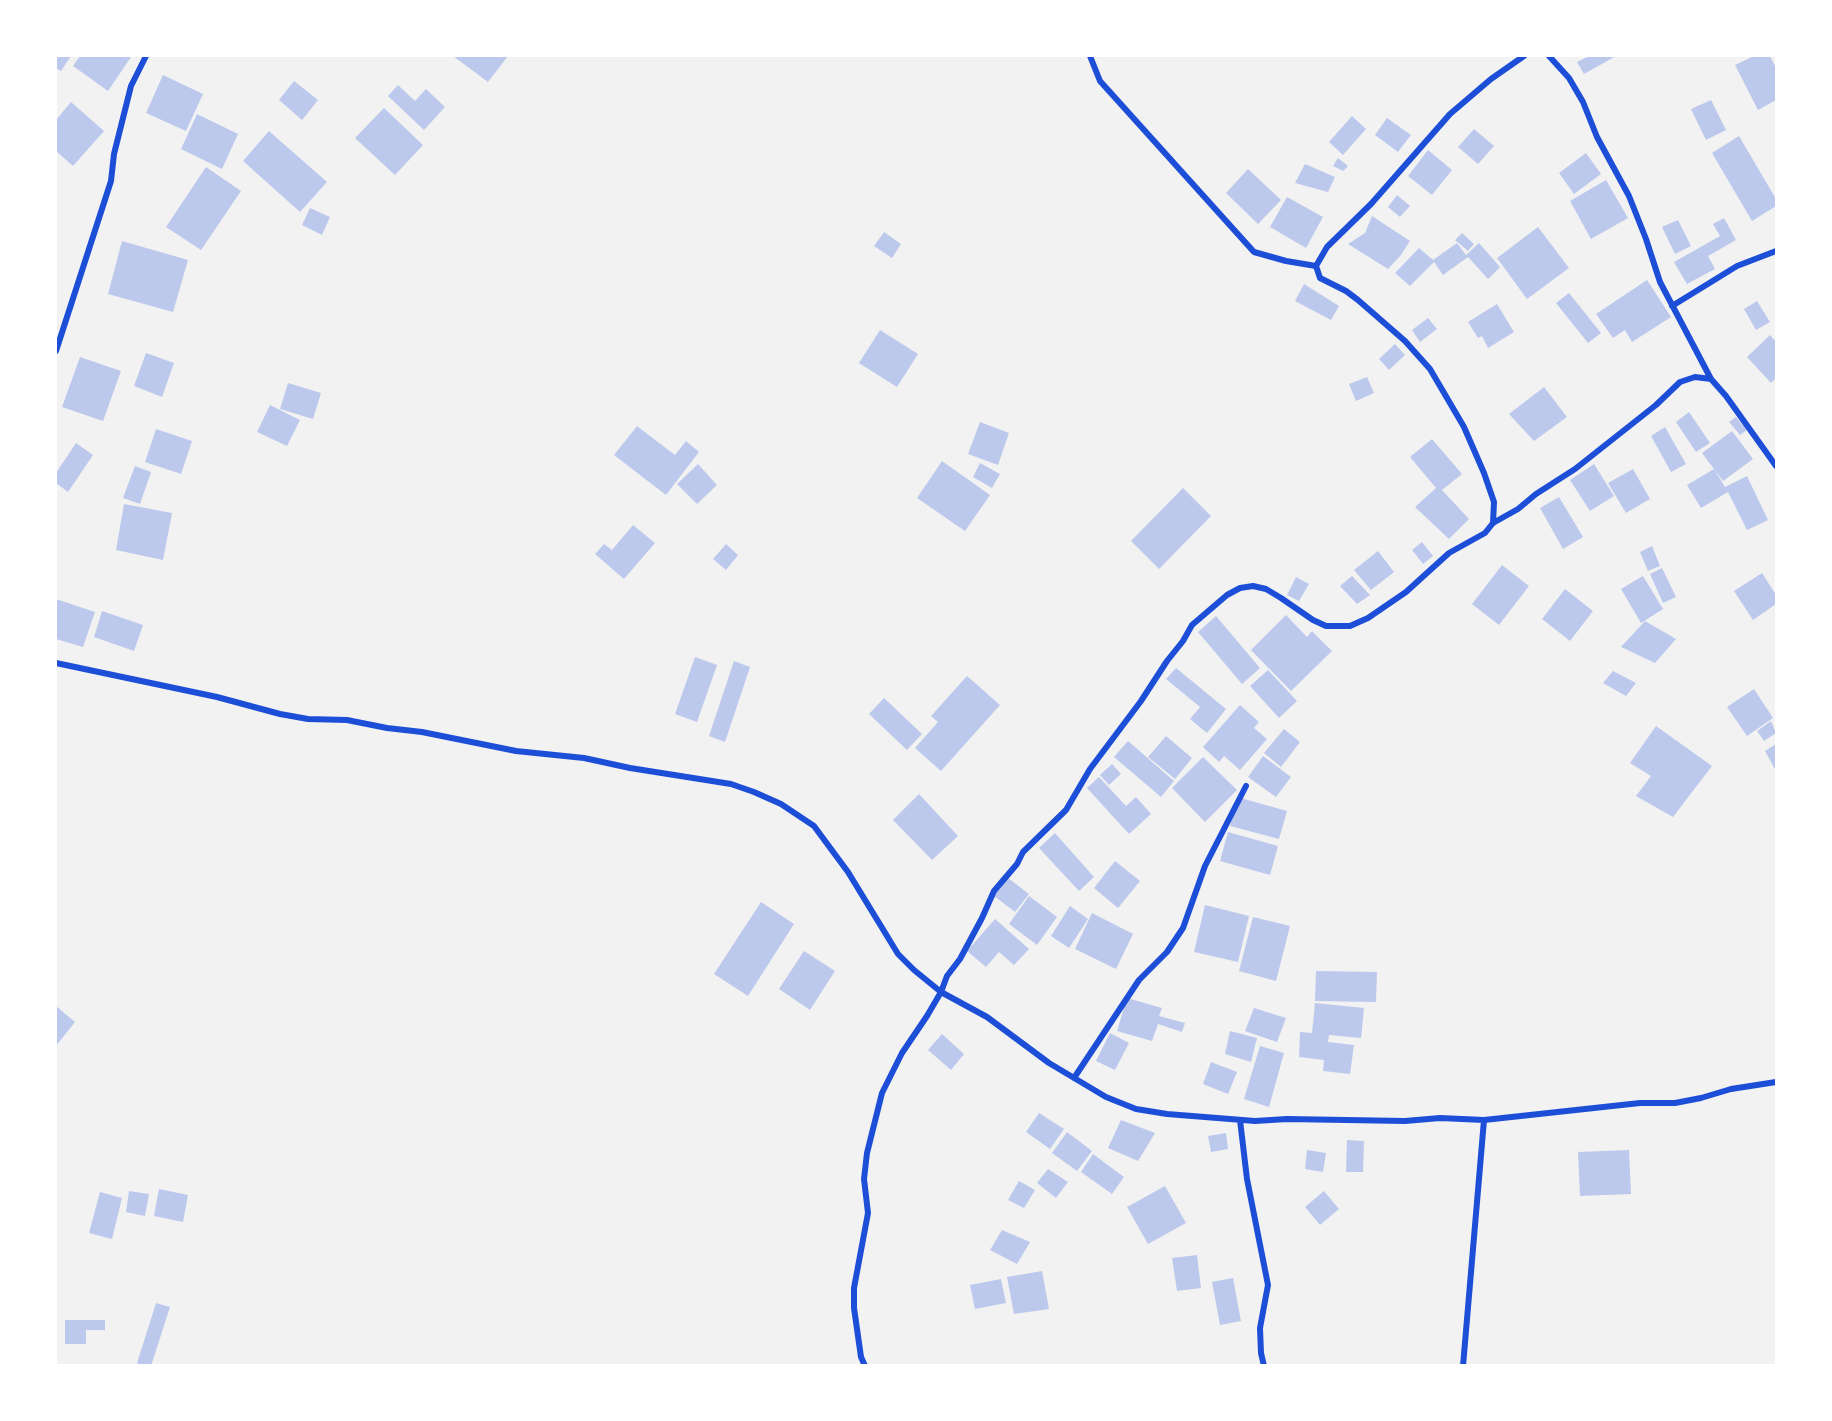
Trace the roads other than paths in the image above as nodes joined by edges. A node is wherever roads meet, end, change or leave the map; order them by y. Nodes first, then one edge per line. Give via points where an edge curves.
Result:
1 (146, 56) edge
2 (1090, 56) edge
3 (1524, 56) edge
4 (1549, 56) edge
5 (1776, 251) edge
6 (1316, 266) junction
7 (1672, 306) junction
8 (56, 351) edge
9 (1711, 380) junction
10 (1776, 466) edge
11 (1493, 523) junction
12 (56, 663) edge
13 (1246, 786) dead end
14 (941, 992) junction
15 (1074, 1078) junction
16 (1776, 1082) edge
17 (1239, 1120) junction
18 (1484, 1120) junction
19 (865, 1365) edge
20 (1264, 1365) edge
21 (1463, 1365) edge

1 - 8 street via 131,86 111,181
2 - 6 street via 1100,81 1254,252
3 - 6 street via 1450,114 1328,247
4 - 7 street via 1569,78 1583,102 1596,137 1629,196
5 - 7 street via 1737,266
6 - 11 street via 1320,278 1358,300 1430,369 1464,427 1484,473 1494,502
7 - 9 street
9 - 10 street
9 - 11 street via 1695,377 1680,382 1575,469
11 - 14 street via 1485,533 1449,553 1386,607 1350,626 1326,626 1266,589 1253,586 1227,595 1191,625 1142,701 1090,769 1066,810 1023,852 994,891
12 - 14 street via 289,716 347,720 516,751 584,758 731,784 754,792 814,826 848,872 898,954
13 - 15 street via 1208,860 1183,928 1167,952 1139,980
14 - 15 street via 987,1017
14 - 19 street via 902,1053 882,1094 867,1153 864,1179 868,1213 854,1288
15 - 17 street via 1136,1109
16 - 18 street via 1675,1103 1640,1103
17 - 18 street
17 - 20 street via 1268,1285 1260,1328
18 - 21 street

